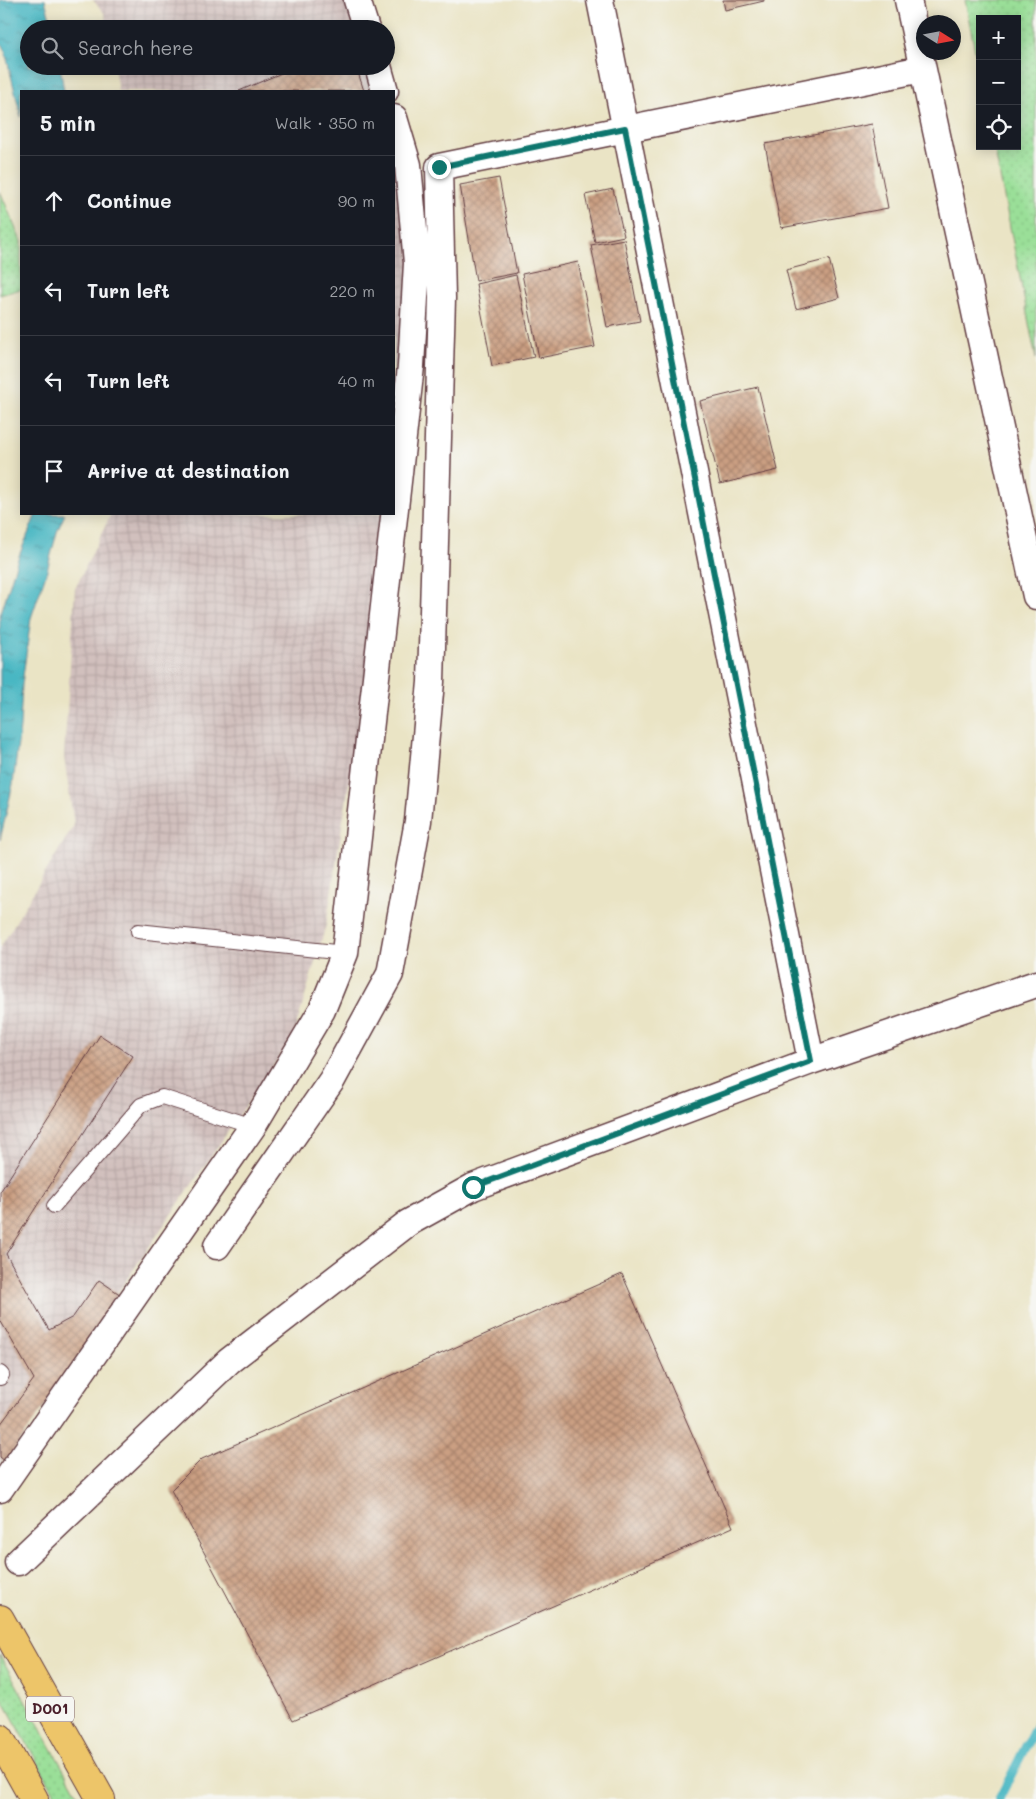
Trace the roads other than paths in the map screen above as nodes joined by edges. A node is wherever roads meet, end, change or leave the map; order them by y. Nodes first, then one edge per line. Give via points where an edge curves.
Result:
1 (357, 0) edge
2 (600, 0) edge
3 (908, 0) edge
4 (363, 20) edge
5 (922, 69) junction
6 (381, 75) edge
7 (385, 90) edge
8 (395, 121) edge
9 (625, 128) junction
10 (395, 506) edge
11 (394, 515) edge
12 (1036, 596) edge
13 (138, 931) dead end
14 (344, 953) junction
15 (1036, 984) edge
16 (811, 1061) junction
17 (253, 1126) junction
18 (54, 1206) dead end
19 (217, 1246) dead end
20 (0, 1373) edge
21 (0, 1378) edge
22 (0, 1489) edge
23 (18, 1562) dead end
24 (0, 1619) edge
25 (0, 1738) edge
26 (34, 1799) edge
27 (101, 1799) edge

1 - 4 street
2 - 9 street
3 - 5 street
5 - 9 street
5 - 12 street
6 - 7 street
8 - 10 street via 408,165 417,272 411,366
9 - 16 street
9 - 19 street via 439,167 442,298 431,682 418,821 390,974 332,1080
11 - 14 street
13 - 14 lane
14 - 17 street via 322,1010
15 - 16 street
16 - 23 street via 473,1187 408,1223 229,1361
17 - 18 lane via 162,1096 141,1105
17 - 22 street
20 - 21 lane
24 - 27 highway, D001
25 - 26 highway

